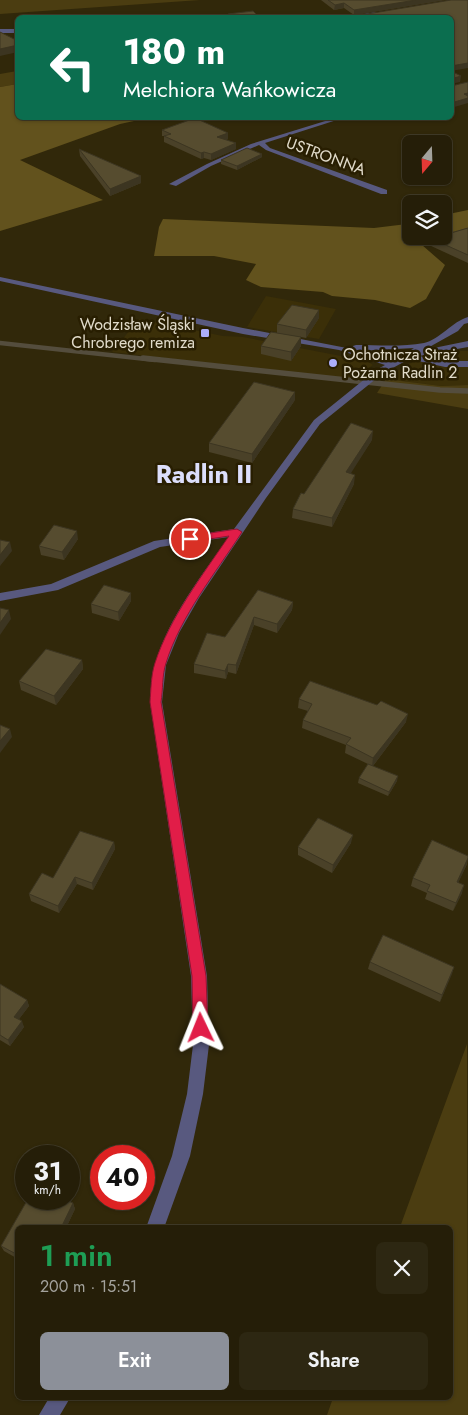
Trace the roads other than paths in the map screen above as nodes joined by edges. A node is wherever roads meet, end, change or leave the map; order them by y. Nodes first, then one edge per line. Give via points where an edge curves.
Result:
1 (387, 12) edge
2 (369, 15) edge
3 (0, 31) edge
4 (15, 31) edge
5 (334, 120) edge
6 (260, 143) junction
7 (173, 184) dead end
8 (384, 192) dead end
9 (0, 279) edge
10 (468, 319) edge
11 (455, 329) junction
12 (468, 342) edge
13 (428, 344) junction
14 (340, 348) junction
15 (406, 356) junction
16 (392, 364) junction
17 (468, 364) edge
18 (237, 532) junction
19 (0, 597) edge
20 (156, 1225) edge
21 (59, 1400) edge
22 (49, 1415) edge

1 - 2 street
3 - 4 street
5 - 6 street, USTRONNA
6 - 7 street, USTRONNA via 209,164
6 - 8 street, USTRONNA via 268,149
9 - 14 street via 243,331
10 - 11 street
11 - 12 street via 458,336
11 - 13 street
12 - 15 street
13 - 14 street via 396,348
13 - 15 street
14 - 16 street
15 - 16 street
15 - 17 street via 445,364
16 - 18 street via 317,422
18 - 19 street via 158,544 54,587
18 - 20 street via 194,596 160,665 156,702 199,976 201,1045 182,1156
21 - 22 street

